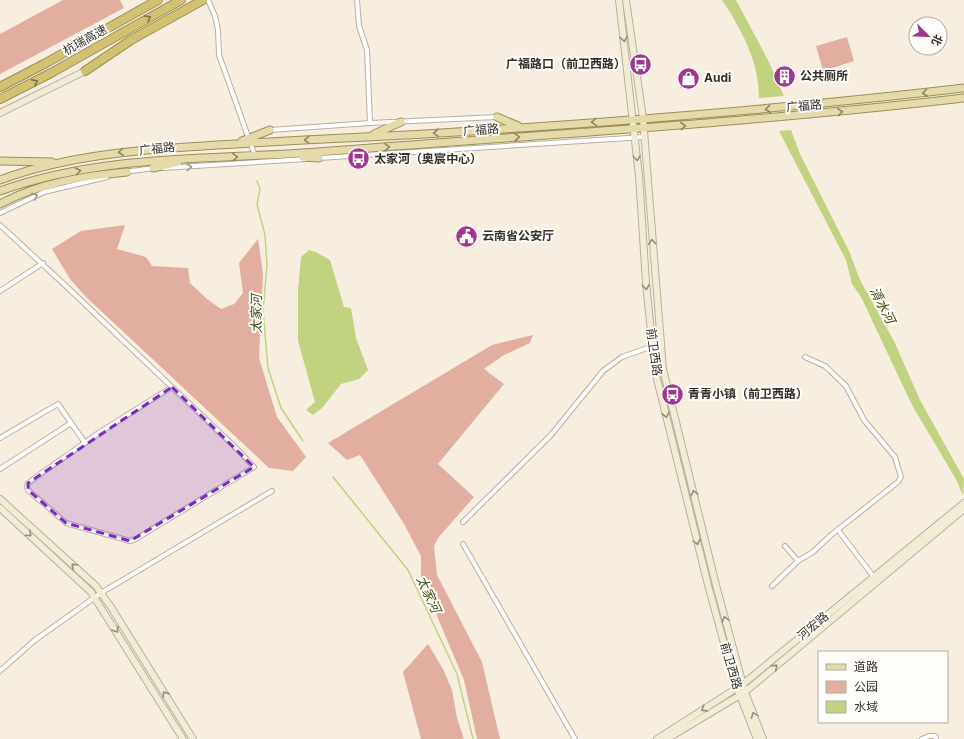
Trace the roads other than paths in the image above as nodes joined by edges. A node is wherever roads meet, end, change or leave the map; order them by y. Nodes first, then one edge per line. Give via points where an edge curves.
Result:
1 (158, 0) edge
2 (181, 0) edge
3 (203, 0) edge
4 (208, 0) edge
5 (357, 0) edge
6 (619, 0) edge
7 (626, 0) edge
8 (85, 71) joint
9 (0, 87) edge
10 (964, 88) edge
11 (964, 98) edge
12 (0, 99) edge
13 (0, 113) edge
14 (497, 117) joint
15 (643, 118) junction
16 (633, 119) junction
17 (401, 122) junction
18 (370, 123) junction
19 (520, 127) junction
20 (634, 128) junction
21 (644, 128) junction
22 (270, 130) joint
23 (369, 136) junction
24 (644, 136) junction
25 (635, 137) junction
26 (250, 141) junction
27 (279, 155) junction
28 (255, 156) junction
29 (188, 158) junction
30 (319, 158) junction
31 (0, 161) edge
32 (57, 162) junction
33 (153, 168) junction
34 (127, 172) junction
35 (0, 180) edge
36 (0, 191) edge
37 (0, 204) edge
38 (0, 213) edge
39 (0, 225) edge
40 (42, 263) junction
41 (0, 291) edge
42 (653, 346) junction
43 (805, 357) dead end
44 (172, 387) junction
45 (71, 423) junction
46 (0, 438) edge
47 (85, 443) junction
48 (0, 469) edge
49 (272, 491) dead end
50 (0, 499) edge
51 (964, 505) edge
52 (0, 508) edge
53 (463, 522) dead end
54 (838, 530) junction
55 (463, 544) dead end
56 (785, 546) dead end
57 (798, 561) junction
58 (873, 576) junction
59 (772, 586) dead end
60 (101, 593) junction
61 (95, 598) junction
62 (0, 672) edge
63 (743, 684) junction
64 (737, 688) junction
65 (742, 694) junction
66 (177, 713) junction
67 (170, 717) junction
68 (183, 739) edge
69 (193, 739) edge
70 (575, 739) edge
71 (657, 739) edge
72 (668, 739) edge
73 (756, 739) edge
74 (763, 739) edge
75 (922, 739) edge
76 (936, 739) edge

1 - 9 highway, 杭瑞高速
12 -> 2 highway, 杭瑞高速
3 - 8 highway via 131,40
4 - 26 street via 218,30 219,55
5 - 18 street via 359,26 367,50
6 -> 16 main road, 前卫西路
7 - 15 main road, 前卫西路
8 - 13 main road
10 -> 15 main road, 广福路 via 729,112
21 -> 11 main road, 广福路 via 713,124
14 - 17 street
14 - 19 main road
15 - 16 main road, 广福路
15 - 21 main road, 前卫西路
16 -> 19 main road, 广福路
16 - 20 main road, 前卫西路
17 - 18 street
17 - 23 main road
18 - 22 street
19 -> 23 main road, 广福路
20 - 21 main road, 广福路
20 - 25 main road, 前卫西路
27 -> 20 main road, 广福路
21 - 24 main road, 前卫西路
22 - 26 main road
23 -> 26 main road, 广福路
24 - 25 street
63 -> 24 main road, 前卫西路 via 714,578 663,369
25 - 30 street
25 -> 42 main road, 前卫西路
26 - 28 street
26 -> 32 main road, 广福路 via 171,147
27 - 28 main road, 广福路
27 - 30 main road
29 -> 28 main road, 广福路
29 - 33 main road
36 -> 29 main road, 广福路 via 38,178 85,169
33 -> 30 street
31 - 32 main road
32 - 35 main road, 广福路
33 - 34 street
34 - 37 main road via 87,176 42,187
38 -> 34 street via 44,192
39 - 40 street
40 - 41 street
40 - 44 street
42 - 53 street via 622,356 603,372 551,435
42 -> 64 main road, 前卫西路 via 656,371 676,457
43 - 54 street via 824,366 846,386 864,420 895,457 901,477
44 - 47 street
44 - 47 street via 254,467 134,540 123,541 66,523 28,490 28,483
45 - 46 street via 58,404
45 - 47 street
45 - 48 street
49 - 60 street
60 -> 50 main road
51 - 58 main road, 河宏路
65 -> 51 main road, 河宏路
52 -> 61 main road via 79,580
54 - 57 street via 813,552
54 - 58 street
55 - 70 street
56 - 57 street
57 - 59 street
58 - 63 main road, 河宏路
60 - 61 street
66 -> 60 main road
61 - 62 street via 35,640
61 -> 67 main road
63 - 64 main road, 河宏路
63 - 65 main road, 前卫西路
64 - 65 main road, 前卫西路
64 -> 71 main road, 河宏路
65 - 72 main road, 河宏路
65 - 73 main road, 前卫西路
74 -> 65 main road, 前卫西路
66 - 67 main road
66 - 69 main road
67 - 68 main road
75 - 76 street via 929,736 935,736

